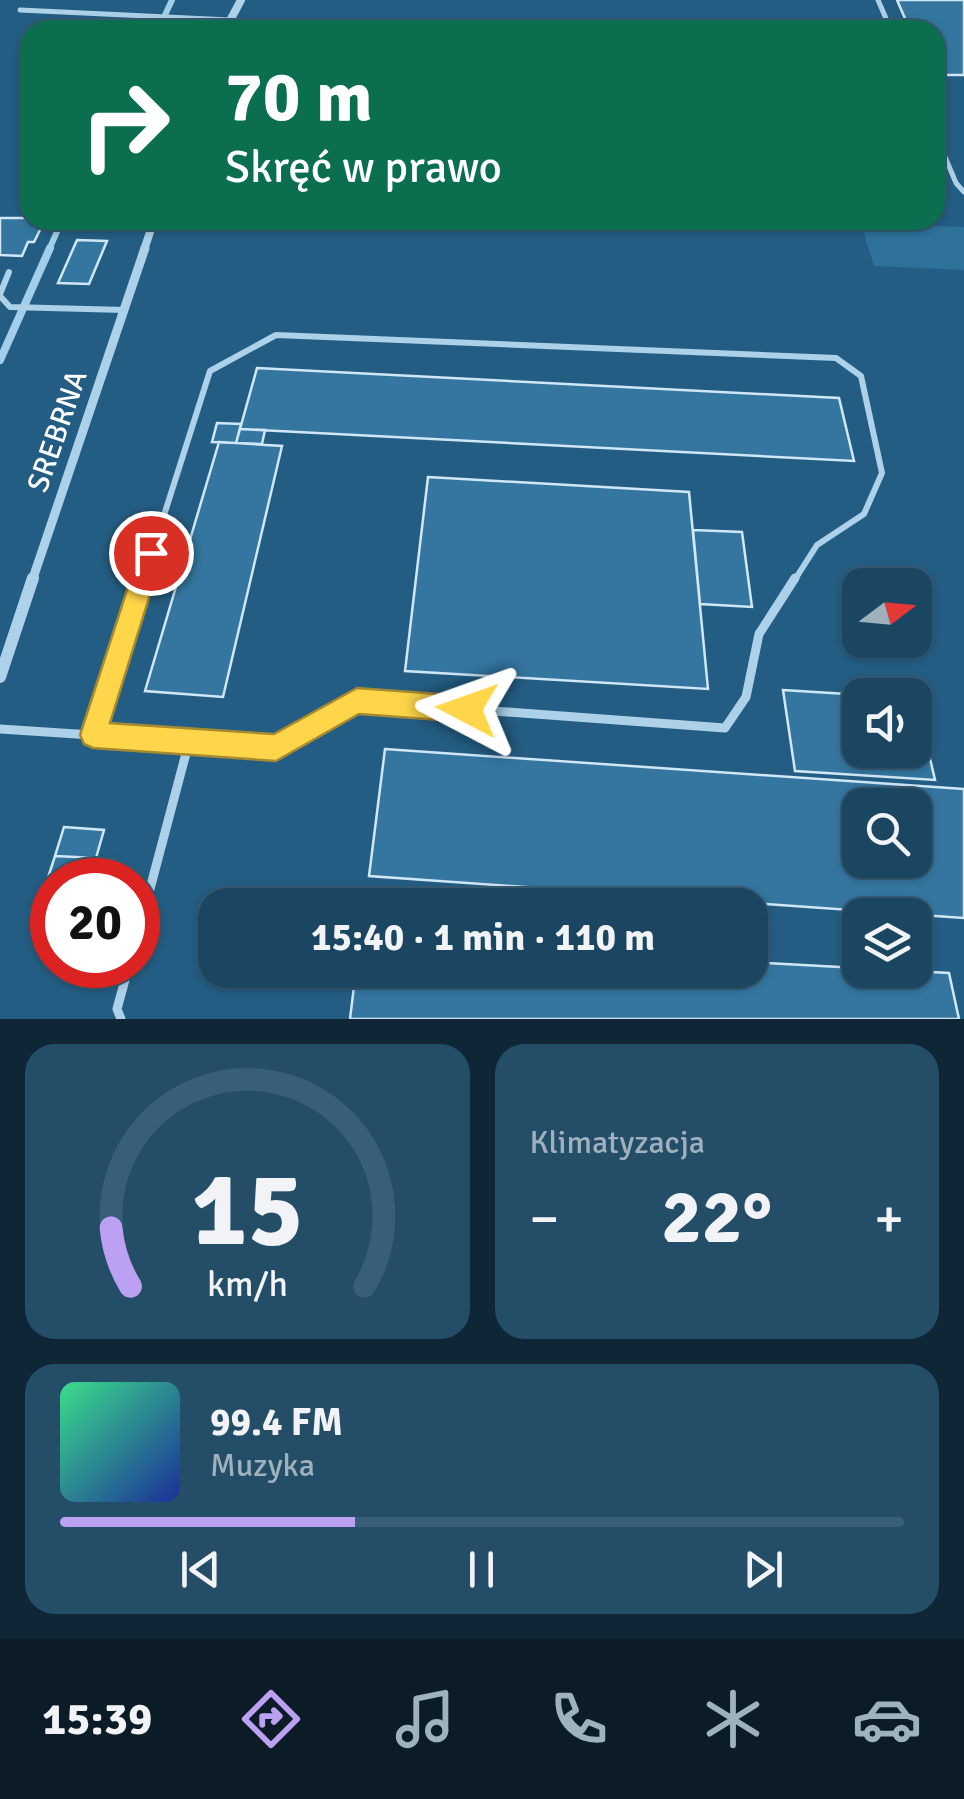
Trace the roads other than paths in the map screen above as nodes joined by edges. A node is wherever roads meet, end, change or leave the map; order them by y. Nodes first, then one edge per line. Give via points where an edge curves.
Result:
1 (241, 0) edge
2 (20, 10) dead end
3 (230, 20) joint
4 (945, 157) edge
5 (964, 192) edge
6 (151, 230) edge
7 (8, 272) dead end
8 (0, 295) edge
9 (125, 310) junction
10 (0, 677) edge
11 (0, 728) edge
12 (93, 735) junction
13 (189, 742) junction
14 (158, 858) edge
15 (123, 988) edge
16 (120, 1019) edge

1 - 3 street
2 - 3 lane
4 - 5 lane
6 - 9 street, SREBRNA
7 - 8 lane
8 - 9 lane via 10,307
9 - 10 street, SREBRNA
11 - 12 lane
12 - 13 lane
12 - 13 lane via 210,371 276,336 836,358 861,376 882,473 864,514 818,546 760,634 746,697 725,728 357,700 276,748
13 - 14 lane
15 - 16 lane

